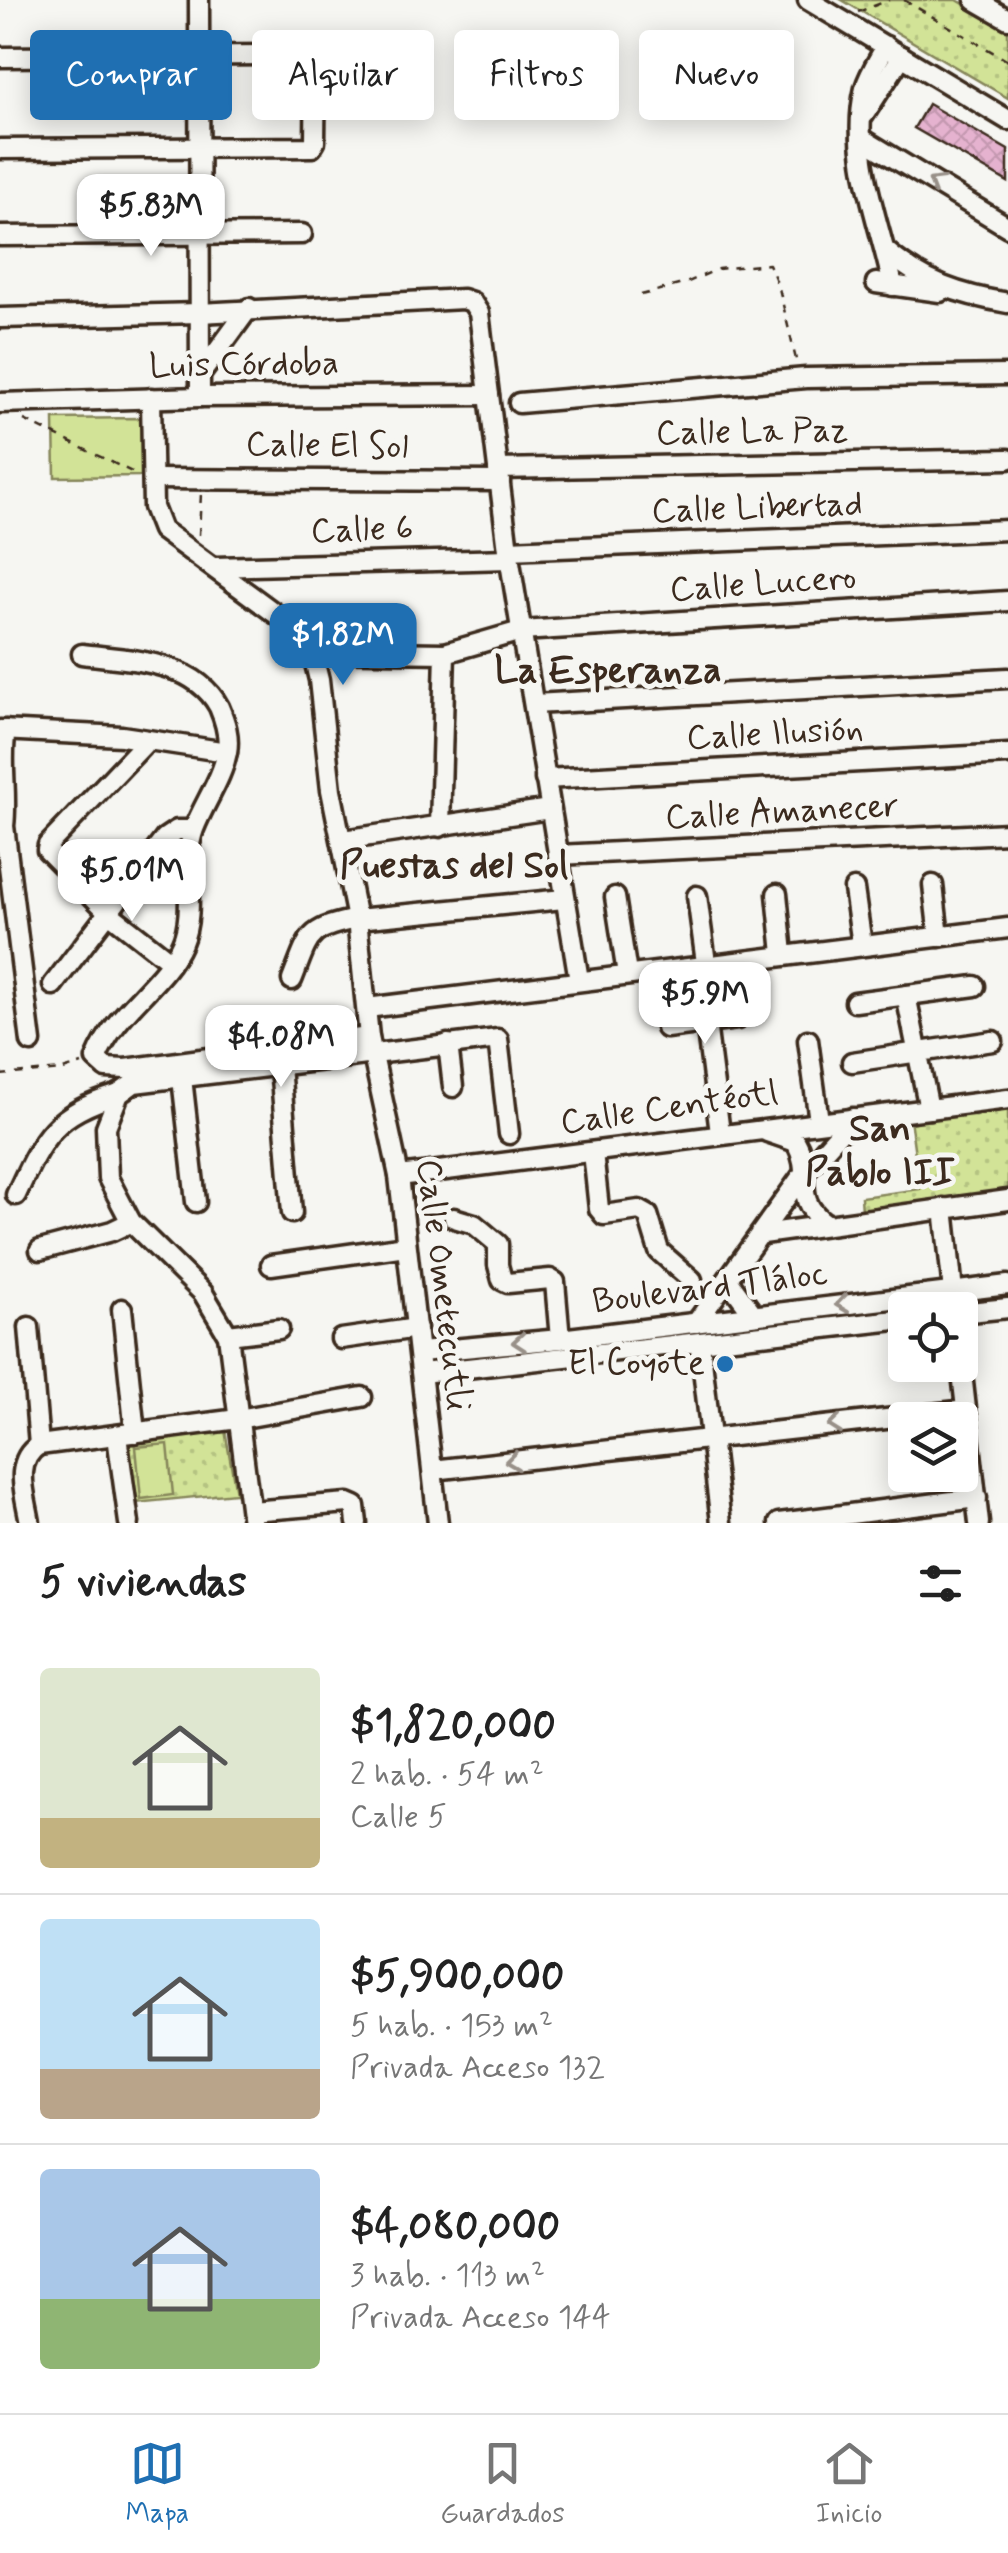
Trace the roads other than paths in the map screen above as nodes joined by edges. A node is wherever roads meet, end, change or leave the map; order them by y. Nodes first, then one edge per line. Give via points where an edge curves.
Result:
1 (199, 0) edge
2 (808, 0) edge
3 (975, 0) edge
4 (1008, 19) edge
5 (198, 30) edge
6 (894, 51) junction
7 (0, 57) edge
8 (30, 57) edge
9 (198, 120) edge
10 (316, 120) edge
11 (1008, 120) edge
12 (861, 129) junction
13 (198, 147) junction
14 (0, 149) edge
15 (1008, 227) edge
16 (199, 234) junction
17 (302, 234) dead end
18 (0, 236) edge
19 (886, 251) junction
20 (964, 296) junction
21 (1008, 303) edge
22 (249, 308) junction
23 (199, 313) junction
24 (0, 318) edge
25 (200, 376) junction
26 (1008, 376) edge
27 (489, 395) junction
28 (200, 397) junction
29 (151, 398) junction
30 (519, 402) dead end
31 (0, 404) edge
32 (1008, 459) edge
33 (499, 475) junction
34 (153, 479) junction
35 (1008, 530) edge
36 (508, 554) junction
37 (216, 567) junction
38 (1008, 601) edge
39 (521, 632) junction
40 (312, 651) junction
41 (445, 653) junction
42 (82, 654) dead end
43 (1008, 678) edge
44 (534, 704) junction
45 (3, 730) edge
46 (146, 740) junction
47 (227, 752) junction
48 (1008, 754) edge
49 (546, 779) junction
50 (550, 809) junction
51 (440, 827) junction
52 (193, 830) junction
53 (1008, 833) edge
54 (344, 840) junction
55 (558, 856) junction
56 (932, 885) dead end
57 (854, 889) dead end
58 (777, 894) dead end
59 (697, 896) dead end
60 (615, 897) dead end
61 (564, 899) junction
62 (110, 914) junction
63 (357, 919) junction
64 (1008, 928) edge
65 (939, 937) junction
66 (862, 945) junction
67 (783, 954) junction
68 (170, 962) junction
69 (706, 964) junction
70 (627, 974) junction
71 (292, 980) dead end
72 (579, 980) junction
73 (54, 984) dead end
74 (975, 986) dead end
75 (906, 995) junction
76 (855, 1002) dead end
77 (367, 1008) junction
78 (737, 1019) dead end
79 (706, 1023) junction
80 (666, 1028) dead end
81 (369, 1037) junction
82 (808, 1040) dead end
83 (993, 1041) dead end
84 (31, 1042) dead end
85 (448, 1044) junction
86 (918, 1050) junction
87 (374, 1056) junction
88 (852, 1062) dead end
89 (280, 1066) junction
90 (182, 1078) junction
91 (454, 1087) dead end
92 (119, 1094) junction
93 (1008, 1099) edge
94 (928, 1109) junction
95 (853, 1118) junction
96 (818, 1121) junction
97 (757, 1129) junction
98 (720, 1133) junction
99 (508, 1134) dead end
100 (593, 1152) junction
101 (806, 1170) junction
102 (399, 1176) junction
103 (16, 1195) dead end
104 (1008, 1200) edge
105 (196, 1202) dead end
106 (944, 1208) junction
107 (292, 1214) dead end
108 (454, 1218) dead end
109 (130, 1222) junction
110 (824, 1223) junction
111 (763, 1234) junction
112 (406, 1246) junction
113 (40, 1250) dead end
114 (271, 1265) dead end
115 (692, 1280) dead end
116 (728, 1280) junction
117 (1008, 1285) edge
118 (954, 1292) edge
119 (978, 1297) edge
120 (978, 1306) edge
121 (122, 1308) dead end
122 (888, 1308) edge
123 (1008, 1308) edge
124 (754, 1315) junction
125 (696, 1322) junction
126 (888, 1322) edge
127 (29, 1328) dead end
128 (417, 1328) junction
129 (279, 1330) dead end
130 (228, 1335) junction
131 (342, 1339) dead end
132 (560, 1339) junction
133 (700, 1343) junction
134 (420, 1352) junction
135 (422, 1373) junction
136 (362, 1397) dead end
137 (238, 1418) junction
138 (888, 1419) edge
139 (126, 1435) junction
140 (714, 1438) junction
141 (39, 1445) junction
142 (433, 1470) junction
143 (975, 1492) edge
144 (976, 1498) junction
145 (356, 1514) edge
146 (251, 1517) edge
147 (30, 1523) edge
148 (129, 1523) edge
149 (438, 1523) edge
150 (721, 1523) edge
151 (779, 1523) edge
152 (980, 1523) edge

1 - 5 street
2 - 6 street
3 - 4 street
6 - 11 street
6 - 12 street
7 - 8 street
9 - 13 street
10 - 13 street via 312,147
15 -> 12 street
12 - 19 street via 863,168
13 - 14 street
13 - 16 street
16 - 17 street
16 - 18 street
16 - 23 street
19 - 20 street via 932,284
19 - 20 street via 884,284
20 - 21 street
22 - 23 street
22 - 25 street
22 - 27 street via 472,302
23 - 24 street
23 - 25 street
25 - 28 street
26 - 30 street via 806,378
27 - 28 street, Luis Córdoba
27 - 33 street
28 - 29 street, Luis Córdoba
29 - 31 street, Luis Córdoba
29 - 34 street
32 - 33 street, Calle La Paz
33 - 34 street, Calle El Sol
33 - 36 street
34 - 37 street via 162,530
35 - 36 street, Calle Libertad
36 - 37 street, Calle 6
36 - 39 street
37 - 40 street
38 - 39 street, Calle Lucero
39 - 41 street, Calle Lucero
39 - 44 street
40 - 41 street, Calle Lucero
40 - 54 street, Calle Ometecutli
41 - 51 street
42 - 47 street via 170,668 194,679 226,722
43 - 44 street
44 - 49 street
45 - 46 street
45 - 84 street via 4,826
46 - 47 street
46 - 62 street via 48,844 50,856
47 - 52 street
48 - 49 street, Calle Ilusión
49 - 50 street
50 - 51 street
50 - 55 street
51 - 54 street
52 - 62 street via 166,838
52 - 68 street via 183,941
53 - 55 street, Calle Amanecer
54 - 63 street, Calle Ometecutli
55 - 61 street
56 - 65 street
57 - 66 street
58 - 67 street
59 - 69 street
60 - 70 street
61 - 63 street
61 - 72 street
62 - 68 street
62 - 73 street
63 - 71 street via 324,926 307,941
63 - 77 street, Calle Ometecutli
64 - 65 street
65 - 66 street
66 - 67 street
67 - 69 street
68 - 81 street via 113,1025 96,1059 106,1068
69 - 70 street
70 - 72 street
72 - 77 street
74 - 75 street
75 - 76 street
75 - 86 street
77 - 81 street, Calle Ometecutli
78 - 79 street
79 - 80 street
79 - 98 street
81 - 87 street, Calle Ometecutli
82 - 96 street
83 - 86 street
85 - 87 street
85 - 91 street
85 - 99 street via 498,1039
86 - 88 street
86 - 94 street
87 - 89 street
87 - 102 street, Calle Ometecutli
89 - 90 street
89 - 107 street
90 - 92 street via 134,1083
90 - 105 street
92 - 103 street via 64,1116 38,1148
92 - 109 street via 106,1127 108,1178
93 - 94 street, Calle Centéotl
94 - 95 street, Calle Centéotl
95 - 96 street, Calle Centéotl
95 - 101 street
96 - 97 street, Calle Centéotl
97 - 98 street, Calle Centéotl
97 - 101 street via 796,1142
98 - 100 street, Calle Centéotl
100 - 102 street, Calle Centéotl
100 - 115 street via 599,1210 648,1215 659,1251
101 - 110 street via 804,1199
101 - 111 street
102 - 112 street, Calle Ometecutli
104 - 106 street
106 - 110 street
106 - 118 street
108 - 132 street via 474,1224 498,1244 502,1280 555,1282
109 - 113 street
109 - 130 street via 203,1293
110 - 111 street
111 - 116 street
112 - 114 street
112 - 128 street, Calle Ometecutli
116 - 124 street
116 - 125 street
117 - 119 street, Boulevard Tláloc
120 - 123 street, Boulevard Tláloc
121 - 139 street
122 -> 124 street, Boulevard Tláloc
124 - 125 street, Boulevard Tláloc
125 - 132 street, Boulevard Tláloc
126 - 133 street, Boulevard Tláloc
127 - 141 street
128 - 131 street
128 - 134 street, Calle Ometecutli
129 - 130 street
130 - 137 street
132 -> 134 street, Boulevard Tláloc
133 - 135 street, Boulevard Tláloc
133 - 140 street
134 - 135 street, Calle Ometecutli
135 - 142 street, Calle Ometecutli
136 - 137 street
137 - 139 street
137 - 146 street
138 -> 140 street
139 - 141 street
139 - 148 street
140 -> 142 street
140 - 150 street
141 - 147 street via 23,1463
142 - 149 street, Calle Ometecutli
143 - 144 street
144 - 151 street
144 - 152 street
145 - 146 street via 348,1503

